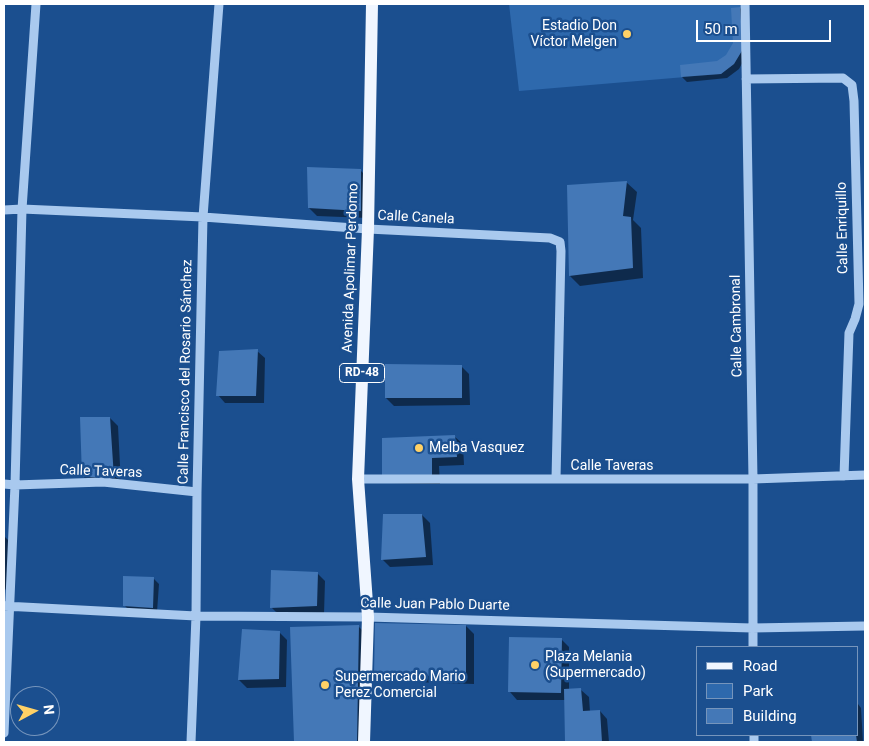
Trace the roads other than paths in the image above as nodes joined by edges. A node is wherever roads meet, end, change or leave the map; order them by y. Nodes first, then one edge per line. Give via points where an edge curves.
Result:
1 (36, 4) edge
2 (220, 4) edge
3 (372, 4) edge
4 (745, 4) edge
5 (746, 79) junction
6 (22, 209) junction
7 (4, 210) edge
8 (203, 217) junction
9 (368, 229) junction
10 (865, 475) edge
11 (844, 476) junction
12 (358, 479) junction
13 (753, 479) junction
14 (556, 480) junction
15 (4, 484) edge
16 (15, 485) junction
17 (197, 492) junction
18 (7, 606) edge
19 (196, 616) junction
20 (368, 617) junction
21 (865, 626) edge
22 (752, 628) junction
23 (752, 646) edge
24 (4, 733) edge
25 (191, 742) edge
26 (364, 742) edge

1 - 6 street
2 - 8 street, Calle Francisco del Rosario Sánchez
3 - 9 main road, Avenida Apolimar Perdomo / RD-48
4 - 5 street, Calle Cambronal
5 - 11 street, Calle Enriquillo via 843,78 852,86 859,304 849,332
5 - 13 street, Calle Cambronal
6 - 7 street, Calle Canela
6 - 8 street, Calle Canela
6 - 16 street
8 - 9 street, Calle Canela
8 - 17 street, Calle Francisco del Rosario Sánchez
9 - 12 main road, Avenida Apolimar Perdomo / RD-48
9 - 14 street, Calle Canela via 550,238 560,242
10 - 11 street, Calle Taveras
11 - 13 street, Calle Taveras
12 - 14 street, Calle Taveras
12 - 20 main road, Avenida Apolimar Perdomo / RD-48
13 - 14 street, Calle Taveras
13 - 22 street, Calle Cambronal
15 - 16 street, Calle Taveras
16 - 17 street, Calle Taveras via 103,482
16 - 18 street
17 - 19 street, Calle Francisco del Rosario Sánchez
18 - 19 street, Calle Juan Pablo Duarte
18 - 24 street
19 - 20 street, Calle Juan Pablo Duarte
19 - 25 street, Calle Francisco del Rosario Sánchez
20 - 22 street, Calle Juan Pablo Duarte
20 - 26 main road, Avenida Apolimar Perdomo / RD-48
21 - 22 street, Calle Juan Pablo Duarte
22 - 23 street, Calle Cambronal

